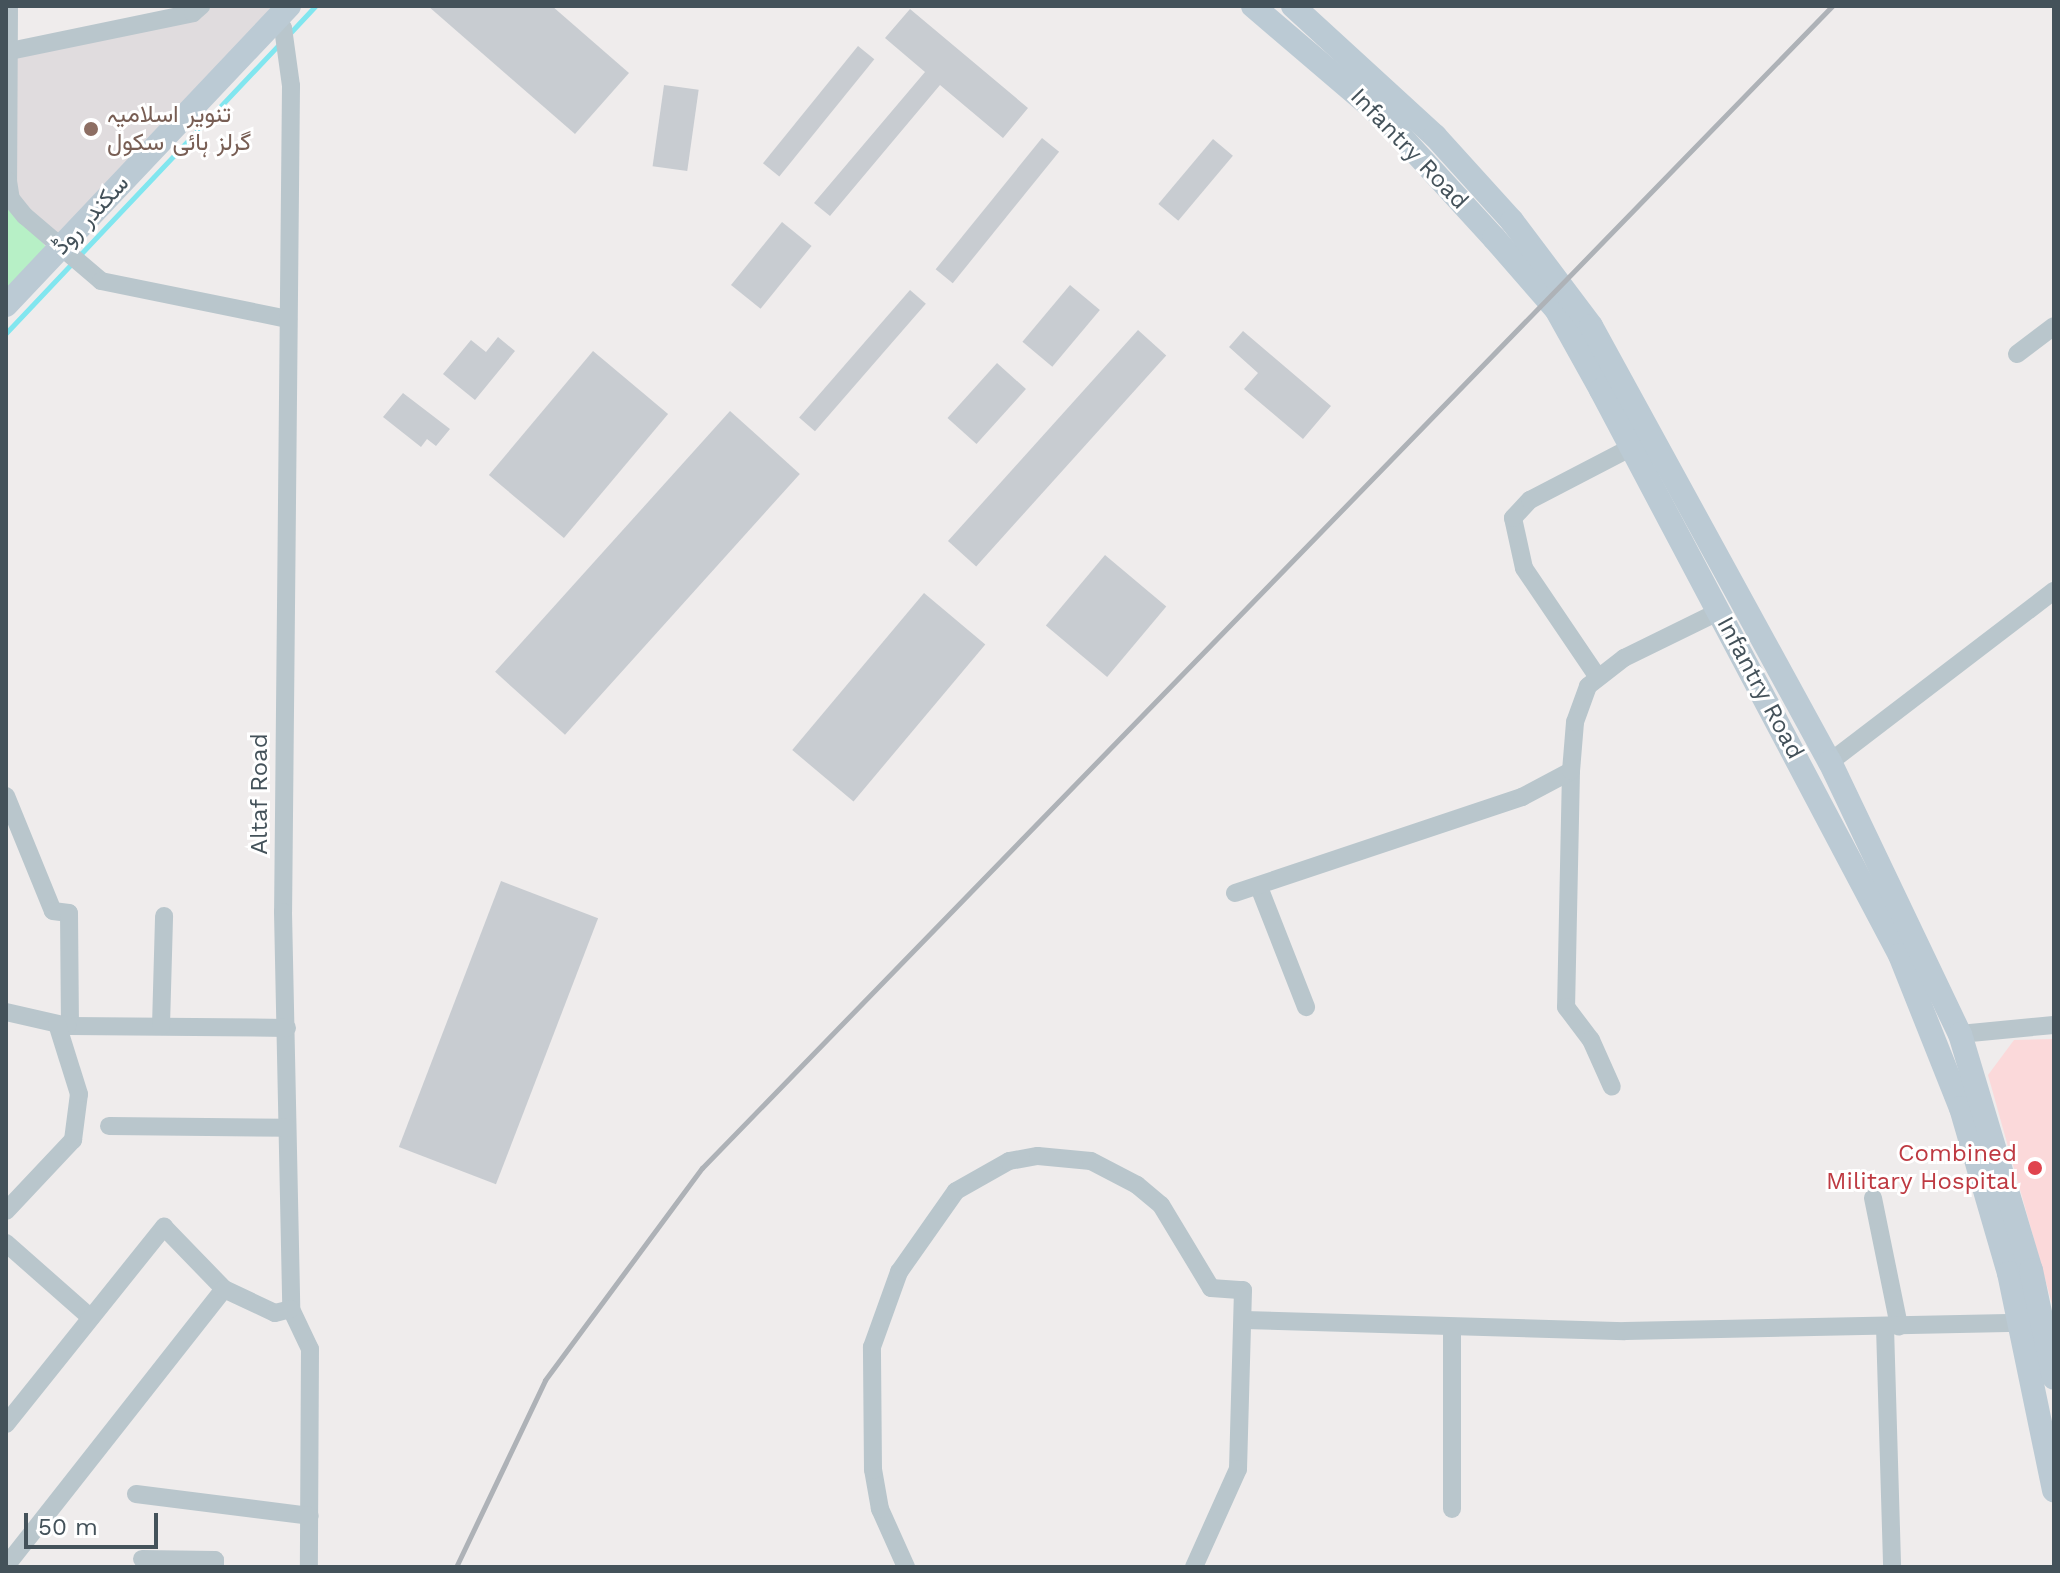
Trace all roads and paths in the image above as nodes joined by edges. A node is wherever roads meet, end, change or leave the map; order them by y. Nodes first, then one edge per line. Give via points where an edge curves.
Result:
1 (9, 6) edge
2 (201, 6) edge
3 (1253, 6) edge
4 (1293, 6) edge
5 (282, 18) edge
6 (10, 51) junction
7 (58, 250) junction
8 (6, 305) edge
9 (288, 319) junction
10 (2054, 326) edge
11 (2017, 354) dead end
12 (1632, 447) junction
13 (2054, 591) edge
14 (1720, 611) junction
15 (1597, 676) junction
16 (1830, 762) junction
17 (1571, 771) junction
18 (6, 796) edge
19 (1259, 887) junction
20 (1235, 893) dead end
21 (164, 916) dead end
22 (1306, 1007) dead end
23 (6, 1012) edge
24 (63, 1025) junction
25 (2054, 1025) edge
26 (161, 1026) junction
27 (287, 1028) junction
28 (1960, 1034) junction
29 (1612, 1087) dead end
30 (109, 1126) dead end
31 (287, 1128) junction
32 (1873, 1198) dead end
33 (6, 1211) edge
34 (6, 1243) edge
35 (224, 1289) junction
36 (291, 1309) junction
37 (91, 1318) junction
38 (1244, 1320) junction
39 (2020, 1323) junction
40 (1892, 1326) junction
41 (1452, 1327) junction
42 (2054, 1378) edge
43 (6, 1424) edge
44 (2054, 1490) edge
45 (136, 1494) dead end
46 (1452, 1509) dead end
47 (310, 1516) junction
48 (142, 1559) dead end
49 (6, 1566) edge
50 (215, 1567) edge
51 (309, 1567) edge
52 (906, 1567) edge
53 (1194, 1567) edge
54 (1892, 1567) edge

1 - 6 street
2 - 6 street via 193,13
3 - 12 main road, Infantry Road via 1384,118 1550,299
4 - 16 main road, Infantry Road via 1435,136 1571,294
5 - 7 main road, سکندر روڈ
5 - 9 street, Altaf Road via 288,57
6 - 7 street via 11,199
7 - 8 main road, سکندر روڈ
7 - 9 street via 86,273
9 - 27 street, Altaf Road
10 - 11 street
12 - 14 main road, Infantry Road
12 - 15 street via 1530,500 1513,518 1524,568
13 - 16 street
14 - 15 street
14 - 39 main road, Infantry Road via 1900,955 1961,1108
15 - 17 street via 1579,704
16 - 28 main road, Infantry Road
17 - 19 street via 1522,797
17 - 29 street via 1566,1007
18 - 24 street via 53,911 69,913
19 - 20 street
19 - 22 street
21 - 26 street
23 - 24 street
24 - 26 street
24 - 33 street via 79,1094 73,1140
25 - 28 street
26 - 27 street
27 - 31 street, Altaf Road
28 - 42 main road, Infantry Road via 2031,1270
30 - 31 street
31 - 36 street, Altaf Road
32 - 40 street
34 - 37 street
35 - 36 street via 275,1313
35 - 37 street via 164,1227
35 - 49 street
36 - 47 street, Altaf Road via 310,1349
37 - 43 street
38 - 41 street
38 - 52 street via 1243,1290 1211,1288 1161,1205 1091,1161 1038,1156 1009,1161 956,1191 899,1272 872,1347 873,1470 880,1509
38 - 53 street via 1238,1469
39 - 40 street
39 - 44 main road, Infantry Road
40 - 41 street
40 - 54 street
41 - 46 street
45 - 47 street
47 - 51 street, Altaf Road
48 - 50 street via 215,1560

